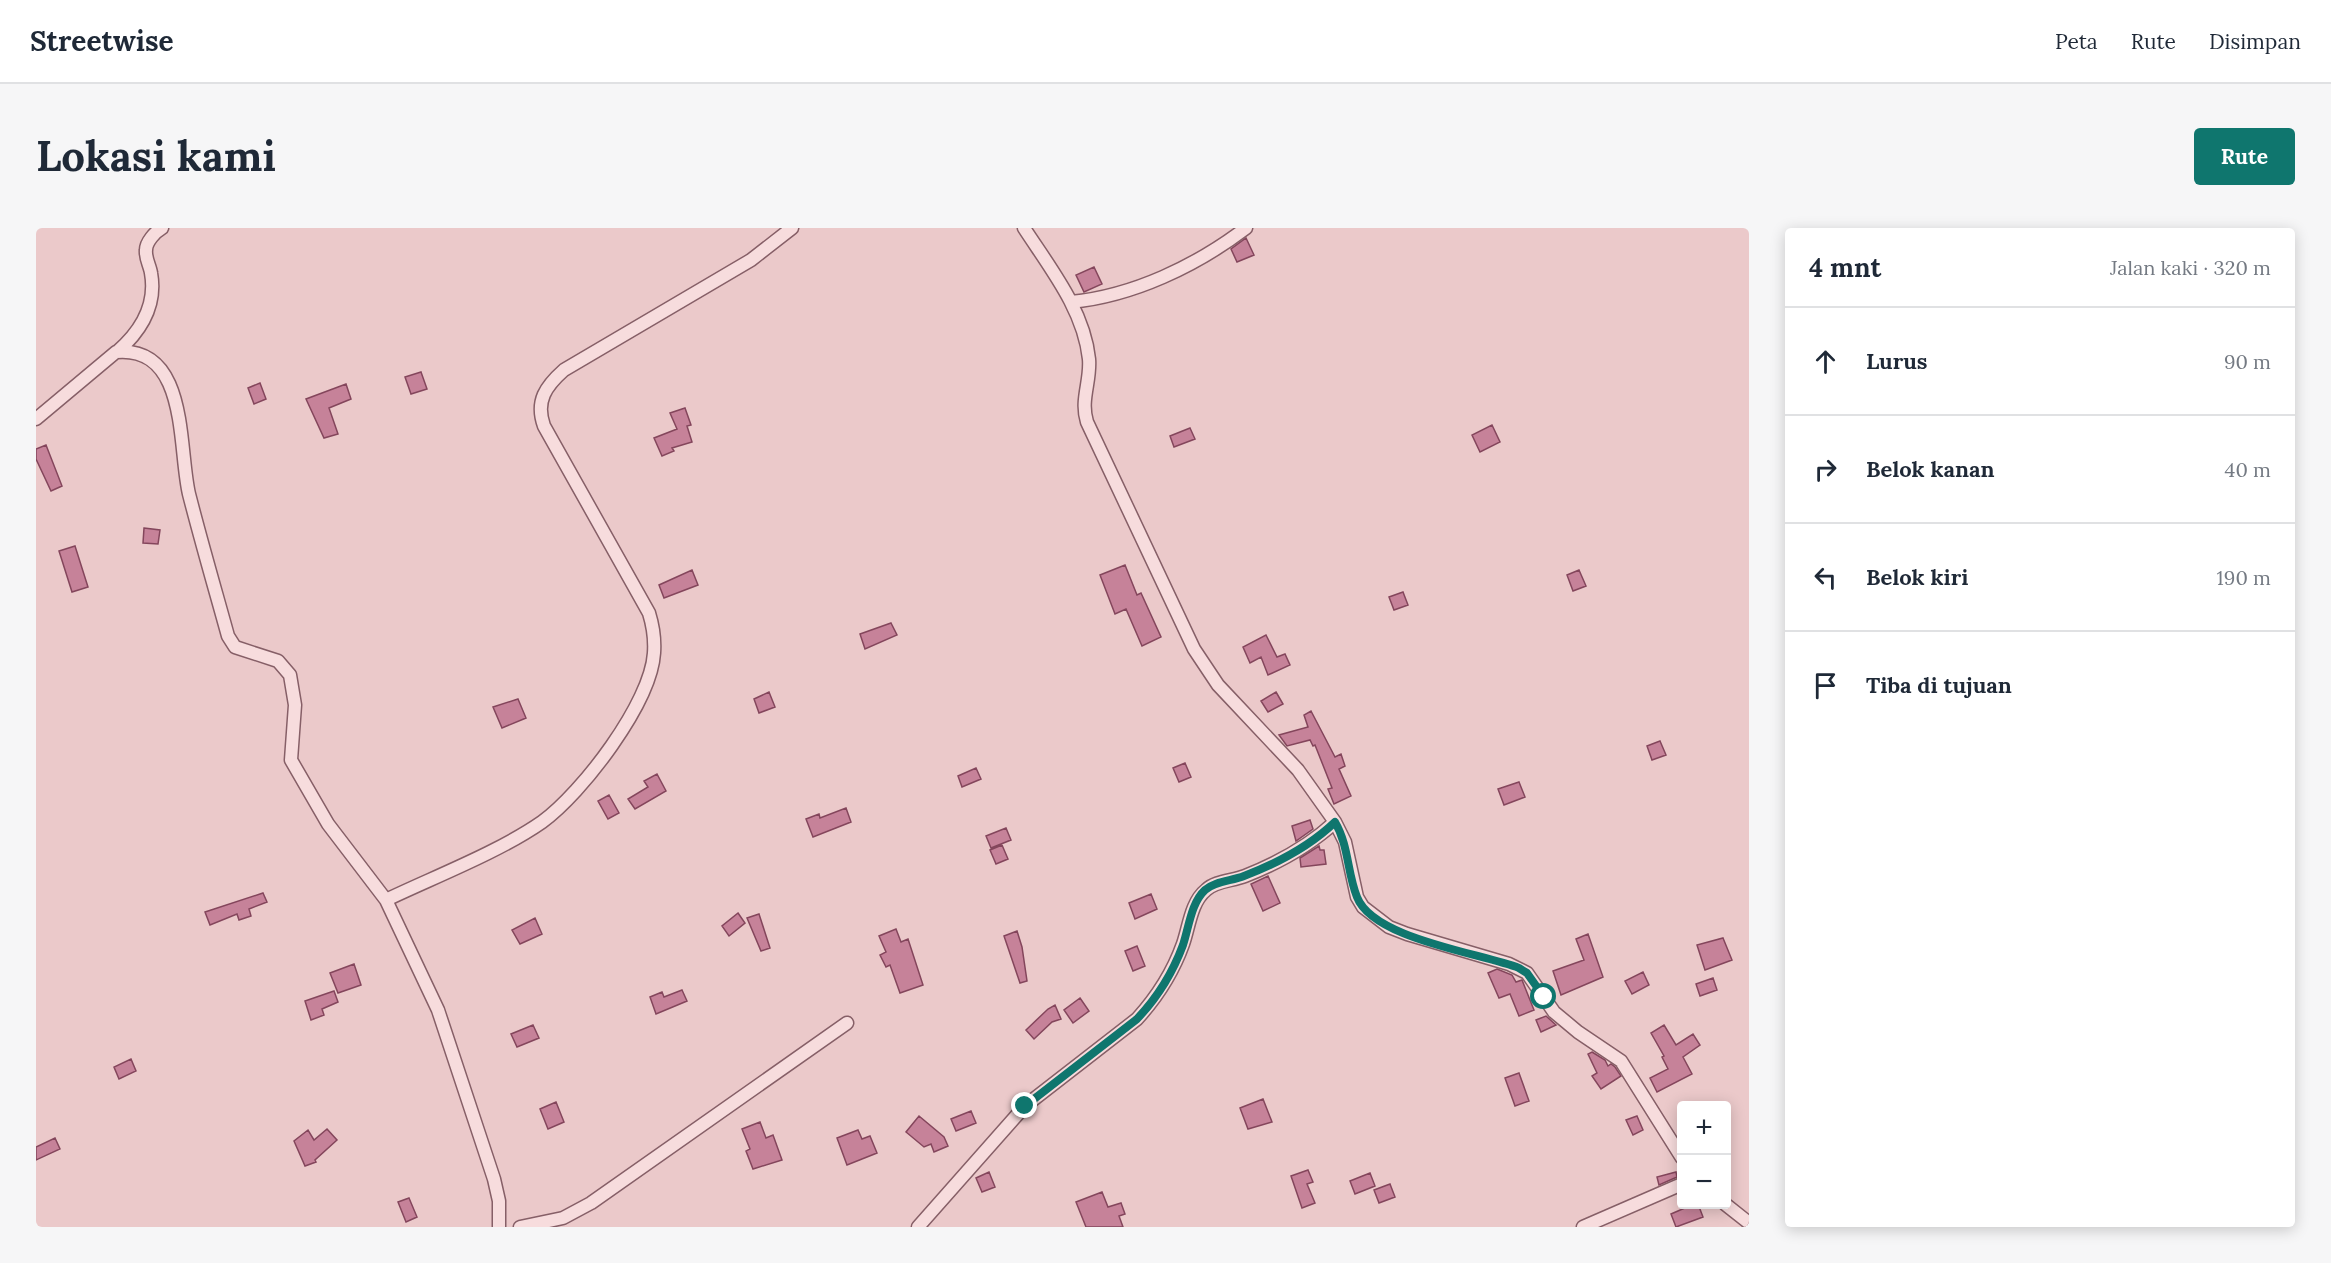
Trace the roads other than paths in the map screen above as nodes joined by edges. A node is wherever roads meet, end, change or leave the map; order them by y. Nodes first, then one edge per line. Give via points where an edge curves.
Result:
1 (162, 228) edge
2 (792, 228) edge
3 (1024, 228) edge
4 (1246, 228) edge
5 (1071, 302) junction
6 (116, 352) junction
7 (36, 419) edge
8 (1335, 822) junction
9 (386, 900) junction
10 (847, 1023) dead end
11 (1680, 1155) edge
12 (1677, 1186) edge
13 (1731, 1209) edge
14 (1749, 1223) edge
15 (499, 1227) edge
16 (520, 1227) edge
17 (918, 1227) edge
18 (1583, 1227) edge

1 - 6 street via 145,249 152,283 146,317 140,330
2 - 9 street via 751,260 564,370 548,384 540,402 544,426 649,613 654,631 650,675 626,725 551,815 513,838
3 - 5 street
4 - 5 street via 1166,275 1102,298
5 - 8 street via 1088,353 1090,368 1083,409 1087,422 1194,649 1218,685 1298,771
6 - 7 street
6 - 9 street via 132,351 146,356 169,385 177,404 188,491 228,636 235,647 278,661 290,675 295,705 291,760 328,824
8 - 11 street via 1345,842 1357,897 1363,907 1389,927 1527,973 1560,1018 1622,1061
8 - 17 street via 1308,845 1283,858 1207,888 1197,900 1172,969 1149,1005 1137,1019 1025,1106
9 - 15 street via 438,1010 456,1060 494,1179
10 - 16 street via 591,1203 563,1218
12 - 18 street
13 - 14 street

